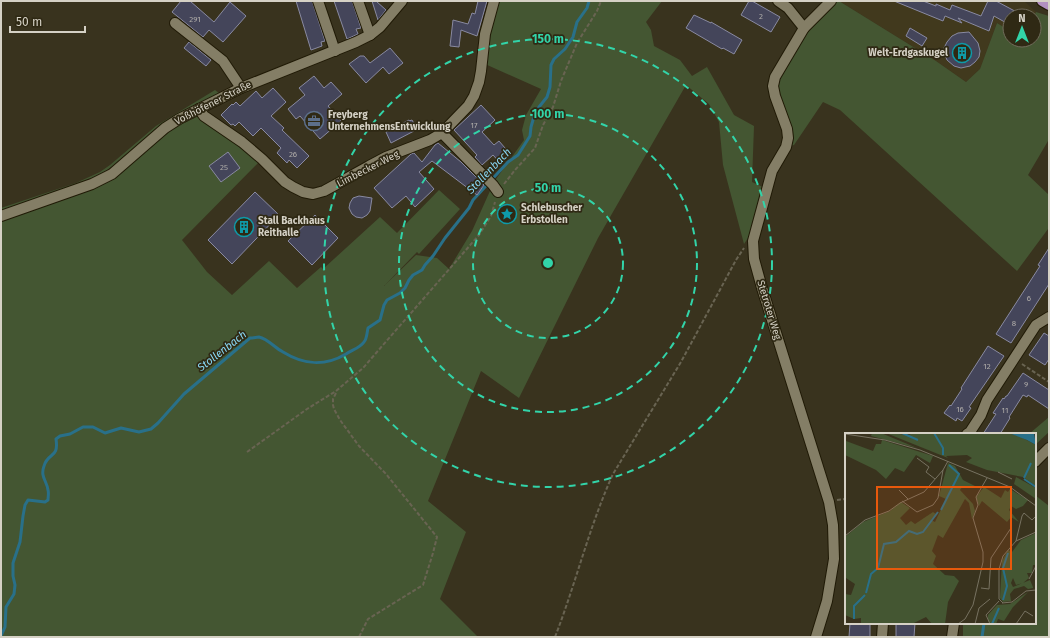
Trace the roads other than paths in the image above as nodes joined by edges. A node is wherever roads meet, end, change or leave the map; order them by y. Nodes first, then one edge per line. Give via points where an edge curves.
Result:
1 (318, 1) edge
2 (358, 1) edge
3 (402, 1) edge
4 (494, 1) edge
5 (778, 1) edge
6 (831, 1) edge
7 (1042, 1) edge
8 (1049, 5) edge
9 (175, 23) dead end
10 (804, 28) junction
11 (370, 35) junction
12 (335, 51) junction
13 (241, 88) junction
14 (199, 109) junction
15 (442, 134) junction
16 (493, 185) road end
17 (1, 216) edge
18 (1049, 317) edge
19 (968, 433) edge
20 (1049, 448) edge
21 (1036, 461) edge
22 (883, 624) edge
23 (954, 624) edge
24 (816, 637) edge
25 (882, 637) edge
26 (952, 637) edge

1 - 12 street
2 - 11 street
3 - 11 street, Voßhöfener Straße via 380,28
4 - 15 street, Limbecker Weg via 485,34 481,71 474,96
5 - 10 street via 788,8
6 - 10 street, Stetroter Weg
7 - 8 main road
9 - 13 street via 223,61
10 - 24 street, Stetroter Weg via 775,77 775,96 788,138 786,147 772,172 753,242 754,259 762,288 829,502 833,525 833,567 827,601
11 - 12 street, Voßhöfener Straße
12 - 13 street, Voßhöfener Straße
13 - 14 street, Voßhöfener Straße
14 - 15 street, Limbecker Weg via 204,116 256,153 285,182 303,192 313,194 324,191 386,157
14 - 17 street, Voßhöfener Straße via 165,128 112,174 92,184
15 - 16 street
18 - 19 street via 1036,325
20 - 21 street
22 - 25 street
23 - 26 street

